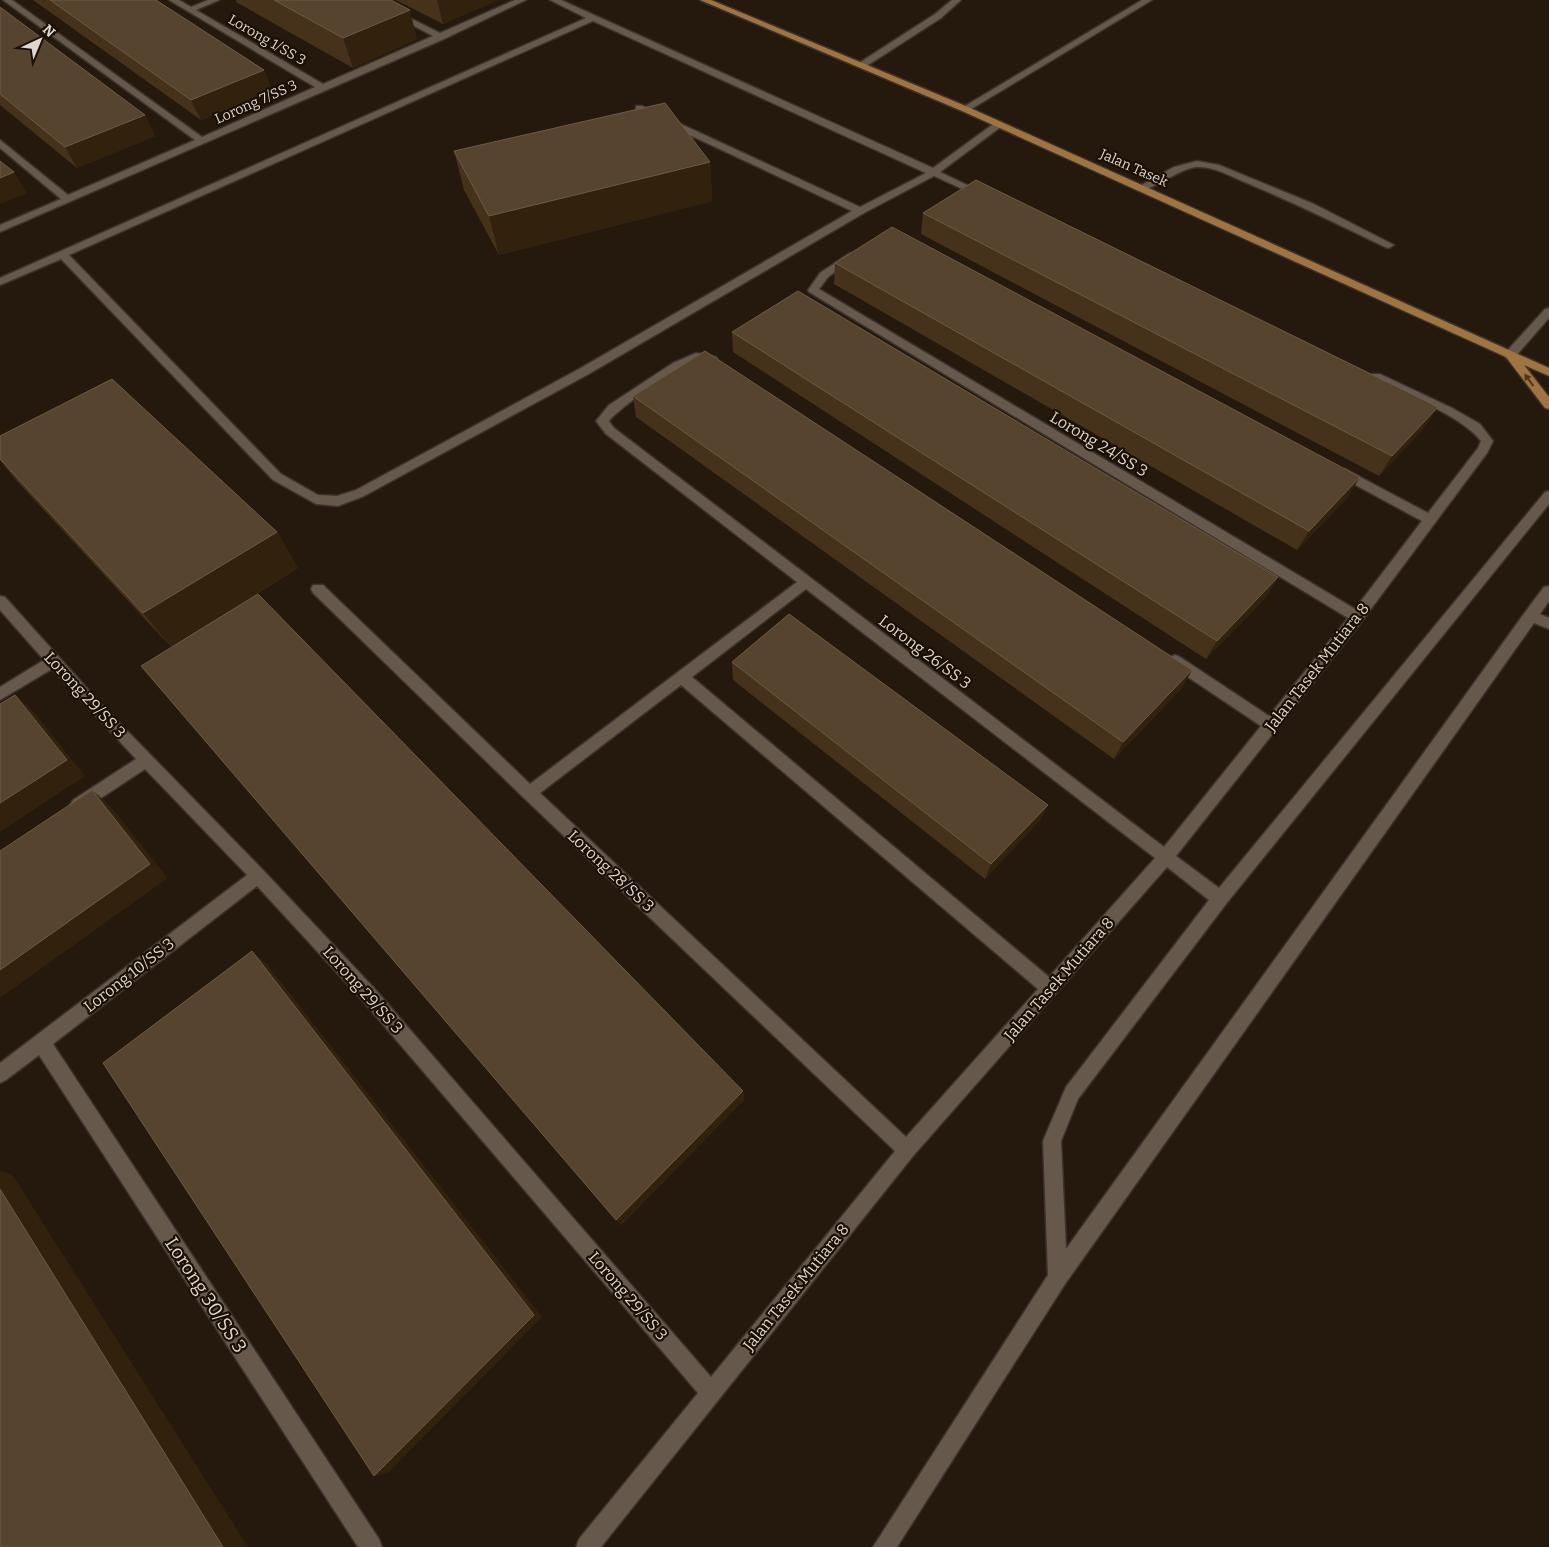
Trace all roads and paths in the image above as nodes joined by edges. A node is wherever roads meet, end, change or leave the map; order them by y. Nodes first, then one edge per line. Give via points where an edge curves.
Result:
1 (8, 0) edge
2 (173, 0) edge
3 (215, 0) edge
4 (368, 0) edge
5 (522, 0) edge
6 (554, 0) edge
7 (704, 0) edge
8 (957, 0) edge
9 (1148, 0) edge
10 (190, 10) junction
11 (593, 18) junction
12 (440, 37) junction
13 (862, 65) junction
14 (323, 88) junction
15 (639, 108) edge
16 (965, 109) junction
17 (999, 124) junction
18 (202, 141) junction
19 (0, 143) edge
20 (934, 172) junction
21 (1141, 188) junction
22 (68, 200) junction
23 (997, 201) edge
24 (860, 211) junction
25 (0, 230) edge
26 (1388, 245) dead end
27 (861, 249) edge
28 (62, 254) junction
29 (0, 282) edge
30 (1549, 311) edge
31 (1510, 354) junction
32 (725, 366) edge
33 (1549, 372) edge
34 (1367, 373) edge
35 (1549, 405) edge
36 (1335, 469) edge
37 (1549, 495) edge
38 (1431, 520) junction
39 (806, 582) junction
40 (318, 589) dead end
41 (1549, 591) edge
42 (0, 601) edge
43 (1531, 615) junction
44 (1357, 617) junction
45 (1549, 624) edge
46 (1164, 654) edge
47 (54, 661) junction
48 (682, 677) junction
49 (0, 694) edge
50 (1271, 725) junction
51 (146, 760) junction
52 (529, 793) junction
53 (65, 814) edge
54 (1165, 858) junction
55 (258, 876) junction
56 (1220, 899) junction
57 (1050, 988) junction
58 (42, 1043) junction
59 (0, 1074) edge
60 (907, 1150) junction
61 (1058, 1277) junction
62 (711, 1392) junction
63 (371, 1547) edge
64 (587, 1547) edge
65 (884, 1547) edge

1 - 18 street
2 - 10 street, Lorong 1/SS 3
3 - 10 street
4 - 12 street
5 - 12 street, Lorong 7/SS 3
6 - 11 street
7 - 13 main road, Jalan Tasek
8 - 13 street
9 - 16 street
10 - 14 street, Lorong 1/SS 3
11 - 20 street
11 - 28 street
12 - 14 street, Lorong 7/SS 3
13 - 16 main road, Jalan Tasek
14 - 18 street, Lorong 7/SS 3
15 - 24 street
16 - 17 main road, Jalan Tasek
17 - 20 street
17 - 21 main road, Jalan Tasek
18 - 22 street, Lorong 7/SS 3
19 - 22 street
20 - 23 street
20 - 24 street
21 - 26 street via 1177,169 1197,164 1216,167 1310,206
21 - 31 main road, Jalan Tasek
22 - 25 street, Lorong 7/SS 3
24 - 28 street via 583,372 360,493 338,501 316,499 277,477
27 - 44 street, Lorong 24/SS 3 via 824,275 813,290
28 - 29 street
30 - 31 street
31 - 33 main road, Jalan Tasek
35 -> 31 main road
32 - 39 street, Lorong 26/SS 3 via 696,356 613,408 602,422
34 - 38 street, Jalan Tasek Mutiara 8 via 1476,427 1487,442
36 - 38 street
37 - 56 street
38 - 44 street, Jalan Tasek Mutiara 8
39 - 48 street
39 - 54 street, Lorong 26/SS 3
40 - 52 street, Lorong 28/SS 3
41 - 43 street
42 - 47 street, Lorong 29/SS 3
43 - 45 street
43 - 61 street
44 - 50 street, Jalan Tasek Mutiara 8
46 - 50 street
47 - 49 street
47 - 51 street, Lorong 29/SS 3
48 - 52 street
48 - 57 street
50 - 54 street, Jalan Tasek Mutiara 8
51 - 53 street
51 - 55 street, Lorong 29/SS 3
52 - 60 street, Lorong 28/SS 3
54 - 56 street, Lorong 26/SS 3
54 - 57 street, Jalan Tasek Mutiara 8
55 - 58 street, Lorong 10/SS 3
55 - 62 street, Lorong 29/SS 3 via 368,994
56 - 61 street via 1072,1093 1052,1141
57 - 60 street, Jalan Tasek Mutiara 8
58 - 59 street, Lorong 10/SS 3
58 - 63 street, Lorong 30/SS 3
60 - 62 street, Jalan Tasek Mutiara 8
61 - 65 street
62 - 64 street, Jalan Tasek Mutiara 8

